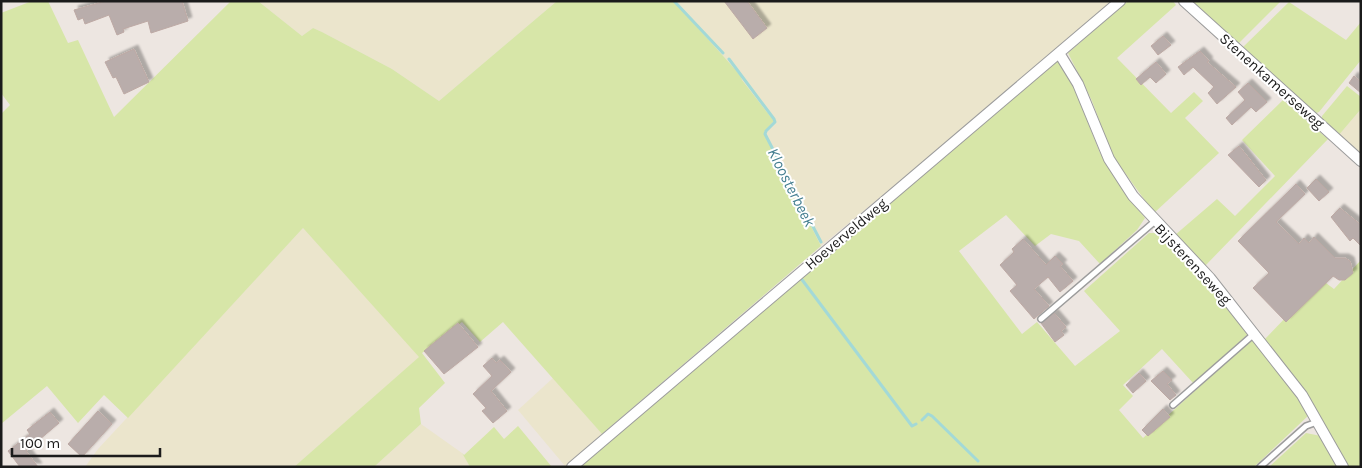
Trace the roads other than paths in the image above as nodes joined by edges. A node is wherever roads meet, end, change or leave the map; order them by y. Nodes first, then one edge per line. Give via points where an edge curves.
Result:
1 (1120, 1) edge
2 (1184, 1) edge
3 (1059, 53) junction
4 (1361, 161) edge
5 (1154, 222) junction
6 (1041, 319) dead end
7 (1254, 334) junction
8 (1174, 405) dead end
9 (1317, 422) junction
10 (572, 467) edge
11 (1260, 467) edge
12 (1343, 467) edge

1 - 3 street, Hoeverveldweg
2 - 4 street, Stenenkamerseweg
3 - 5 street, Bijsterenseweg via 1078,84 1109,159 1132,196
3 - 10 street, Hoeverveldweg
5 - 6 lane
5 - 7 street, Bijsterenseweg via 1210,278
7 - 8 lane
7 - 9 street, Bijsterenseweg via 1302,395
9 - 11 lane via 1306,426
9 - 12 street, Bijsterenseweg

